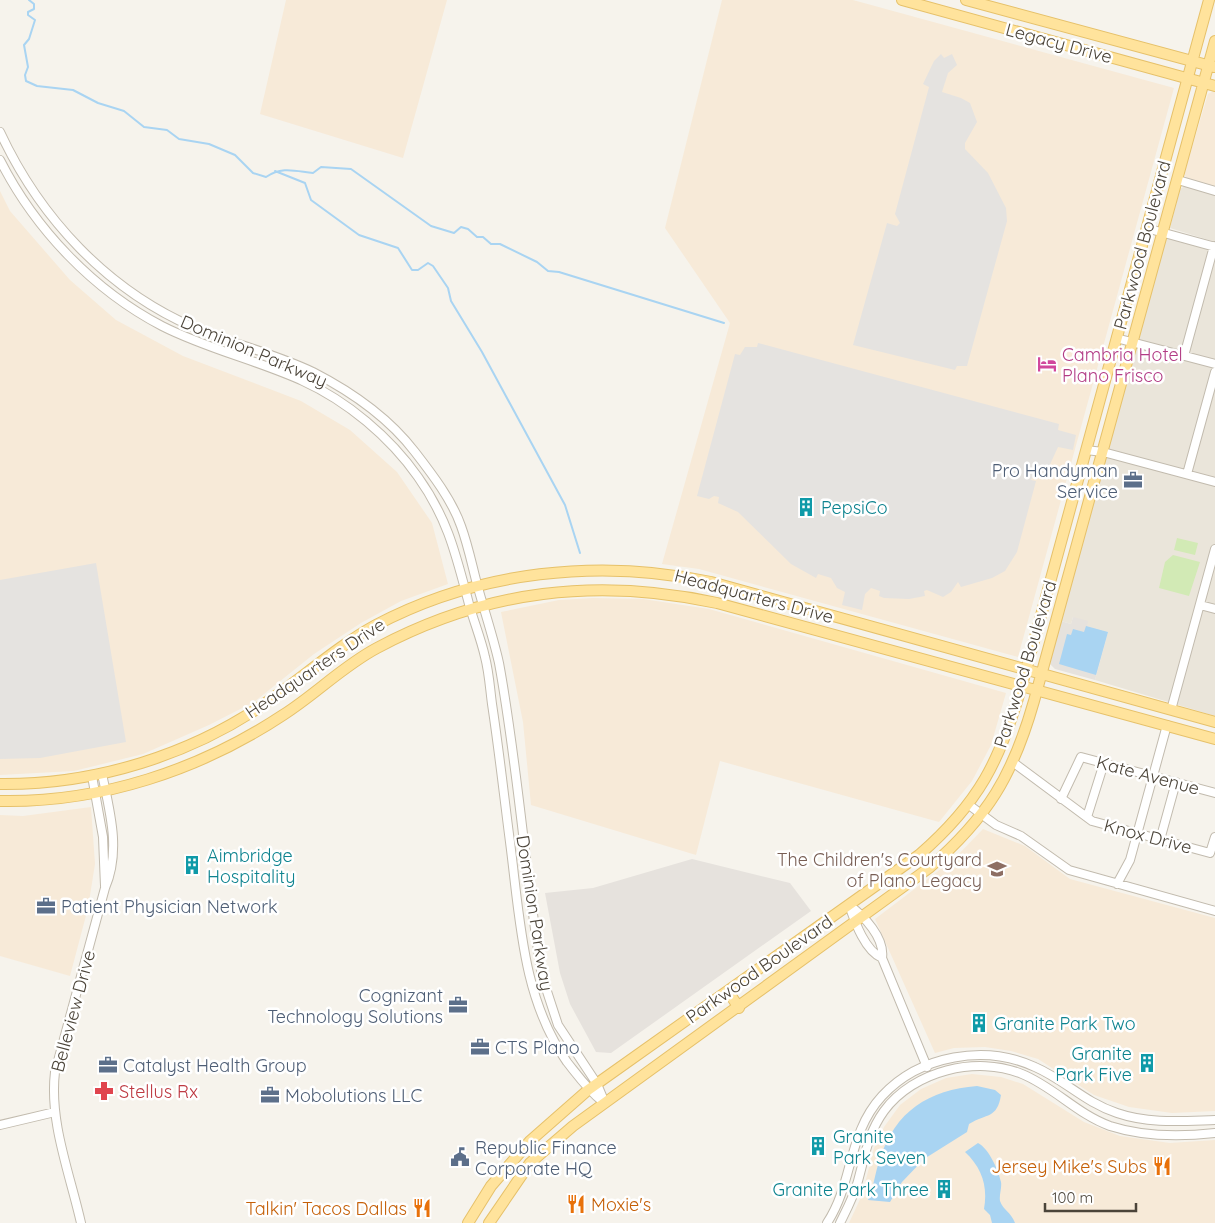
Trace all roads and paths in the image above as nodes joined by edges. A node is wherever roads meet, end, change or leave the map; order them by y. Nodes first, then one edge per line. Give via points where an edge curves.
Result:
1 (902, 0) edge
2 (966, 0) edge
3 (996, 0) edge
4 (1209, 0) edge
5 (1008, 12) junction
6 (1215, 41) edge
7 (1192, 62) junction
8 (1212, 66) edge
9 (1188, 79) junction
10 (1204, 83) junction
11 (1215, 86) edge
12 (0, 132) edge
13 (0, 160) edge
14 (1178, 180) junction
15 (1215, 191) edge
16 (46, 209) junction
17 (36, 215) junction
18 (1146, 228) junction
19 (1163, 233) junction
20 (1215, 246) edge
21 (152, 307) junction
22 (146, 317) junction
23 (1116, 338) junction
24 (1134, 343) junction
25 (271, 356) junction
26 (1184, 356) junction
27 (1215, 364) edge
28 (267, 368) junction
29 (1215, 372) edge
30 (1087, 446) junction
31 (1103, 452) junction
32 (1187, 474) junction
33 (1215, 482) edge
34 (1060, 546) junction
35 (1215, 549) edge
36 (1076, 551) junction
37 (478, 587) junction
38 (466, 590) junction
39 (1200, 605) junction
40 (483, 606) junction
41 (471, 609) junction
42 (1215, 609) edge
43 (1026, 670) junction
44 (1042, 674) junction
45 (1022, 686) junction
46 (1038, 690) junction
47 (264, 704) junction
48 (1172, 710) junction
49 (276, 720) junction
50 (1215, 722) edge
51 (1167, 725) junction
52 (1215, 739) edge
53 (510, 743) junction
54 (498, 745) junction
55 (1014, 763) junction
56 (1104, 763) junction
57 (97, 775) junction
58 (1153, 776) junction
59 (1176, 782) junction
60 (0, 784) edge
61 (100, 791) junction
62 (1215, 793) edge
63 (1061, 799) junction
64 (0, 801) edge
65 (969, 805) junction
66 (981, 814) junction
67 (1087, 817) junction
68 (1138, 834) junction
69 (1215, 837) edge
70 (1160, 840) junction
71 (1118, 884) junction
72 (849, 905) junction
73 (1215, 911) edge
74 (864, 916) junction
75 (855, 922) junction
76 (882, 958) junction
77 (728, 991) junction
78 (549, 1000) junction
79 (537, 1004) junction
80 (739, 1008) junction
81 (1025, 1063) junction
82 (926, 1064) junction
83 (1021, 1074) junction
84 (930, 1076) junction
85 (597, 1084) junction
86 (588, 1090) junction
87 (605, 1103) junction
88 (1099, 1106) junction
89 (55, 1112) junction
90 (1094, 1119) junction
91 (1215, 1120) edge
92 (1180, 1122) junction
93 (0, 1125) edge
94 (1215, 1133) edge
95 (1182, 1136) junction
96 (837, 1204) junction
97 (478, 1207) junction
98 (847, 1210) junction
99 (491, 1219) edge
100 (81, 1223) edge
101 (468, 1223) edge
102 (827, 1223) edge
103 (840, 1223) edge

1 - 9 main road, Legacy Drive
2 - 5 main road, Legacy Drive
3 - 5 main road
4 - 7 main road, Parkwood Boulevard
5 - 7 main road, Legacy Drive
6 - 8 main road, Parkwood Boulevard
7 - 8 main road, Legacy Drive
7 - 9 main road, Parkwood Boulevard
8 - 10 main road, Parkwood Boulevard
9 - 10 main road, Legacy Drive
9 - 18 main road, Parkwood Boulevard
10 - 11 main road, Legacy Drive
10 - 14 main road, Parkwood Boulevard
12 - 16 street, Dominion Parkway
13 - 17 street, Dominion Parkway via 15,190
14 - 15 street
14 - 19 main road, Parkwood Boulevard
16 - 17 street
16 - 21 street, Dominion Parkway via 81,250 119,284
17 - 22 street, Dominion Parkway via 54,242 95,280
18 - 19 street
18 - 23 main road, Parkwood Boulevard
19 - 20 street
19 - 24 main road, Parkwood Boulevard
20 - 26 street
21 - 22 street
21 - 25 street, Dominion Parkway via 195,328
22 - 28 street, Dominion Parkway via 208,346
23 - 24 street
23 - 30 main road, Parkwood Boulevard
24 - 26 street
24 - 31 main road, Parkwood Boulevard
25 - 28 street
25 - 37 street, Dominion Parkway via 312,372 351,394 382,417 414,450 460,524
26 - 27 street
28 - 38 street, Dominion Parkway via 302,380 331,396 363,419 394,448 418,476 438,510 454,545
29 - 32 street
30 - 31 street
30 - 34 main road, Parkwood Boulevard
31 - 32 street
31 - 36 main road, Parkwood Boulevard
32 - 33 street
34 - 36 main road
34 - 43 main road, Parkwood Boulevard
35 - 39 street
36 - 44 main road, Parkwood Boulevard
37 - 38 main road, Headquarters Drive
37 - 40 street, Dominion Parkway
37 - 43 main road, Headquarters Drive via 520,577 583,570 634,570 675,575 728,586
38 - 41 street, Dominion Parkway
38 - 47 main road, Headquarters Drive via 375,626 327,656
39 - 42 street
39 - 48 street
40 - 41 main road, Headquarters Drive
40 - 45 main road, Headquarters Drive via 528,596 601,590 683,596
40 - 53 street, Dominion Parkway via 498,659
41 - 49 main road, Headquarters Drive via 419,627 375,649
41 - 54 street, Dominion Parkway via 485,658
43 - 44 main road, Headquarters Drive
43 - 45 main road, Parkwood Boulevard
44 - 46 main road, Parkwood Boulevard
44 - 48 main road, Headquarters Drive
45 - 46 main road, Headquarters Drive
45 - 65 main road, Parkwood Boulevard via 1001,750
46 - 51 main road, Headquarters Drive
46 - 55 main road, Parkwood Boulevard
47 - 49 main road
47 - 57 main road, Headquarters Drive via 162,757
48 - 50 main road, Headquarters Drive
48 - 51 main road
49 - 61 main road, Headquarters Drive via 230,747 185,767
51 - 52 main road, Headquarters Drive
51 - 58 street
53 - 54 street
53 - 78 street, Dominion Parkway via 536,942
54 - 79 street, Dominion Parkway via 524,947
55 - 63 street, Knox Drive
55 - 66 main road, Parkwood Boulevard
56 - 58 street, Kate Avenue
56 - 63 street, Kate Avenue via 1081,758
56 - 67 street
57 - 60 main road, Headquarters Drive
57 - 61 street, Belleview Drive
58 - 59 street, Kate Avenue
58 - 68 street
59 - 62 street, Kate Avenue
59 - 70 street
61 - 64 main road, Headquarters Drive via 46,800
61 - 89 street, Belleview Drive via 105,888 56,1072 53,1089
63 - 67 street, Knox Drive
65 - 66 street
65 - 72 main road, Parkwood Boulevard via 918,855
66 - 71 street via 1021,836 1069,870
66 - 74 main road, Parkwood Boulevard via 940,859
67 - 68 street, Knox Drive via 1102,825
68 - 70 street, Knox Drive
68 - 71 street
69 - 70 street, Knox Drive via 1210,853
71 - 73 street
72 - 74 street
72 - 75 street
72 - 77 main road, Parkwood Boulevard
74 - 75 main road, Parkwood Boulevard
74 - 76 street via 883,950
75 - 76 street via 874,955
75 - 80 main road, Parkwood Boulevard
76 - 82 street
77 - 80 main road
77 - 85 main road, Parkwood Boulevard
78 - 79 street
78 - 85 street, Dominion Parkway via 562,1032
79 - 86 street, Dominion Parkway via 560,1052
80 - 87 main road, Parkwood Boulevard
81 - 82 street via 972,1055
81 - 83 street
81 - 88 street
82 - 84 street
82 - 96 street via 902,1078 882,1096 867,1116 853,1145
83 - 84 street via 974,1066
83 - 90 street
84 - 98 street via 908,1089 884,1111 869,1136
85 - 86 main road, Parkwood Boulevard
85 - 87 street, Dominion Parkway
86 - 87 street, Dominion Parkway
86 - 97 main road, Parkwood Boulevard via 530,1142 491,1186
87 - 99 main road, Parkwood Boulevard via 530,1164
88 - 90 street
88 - 92 street via 1141,1119
89 - 93 street
89 - 100 street, Belleview Drive
90 - 95 street via 1135,1132
91 - 92 street
92 - 95 street
94 - 95 street
96 - 98 street
96 - 102 street
97 - 99 main road
97 - 101 main road, Parkwood Boulevard
98 - 103 street

